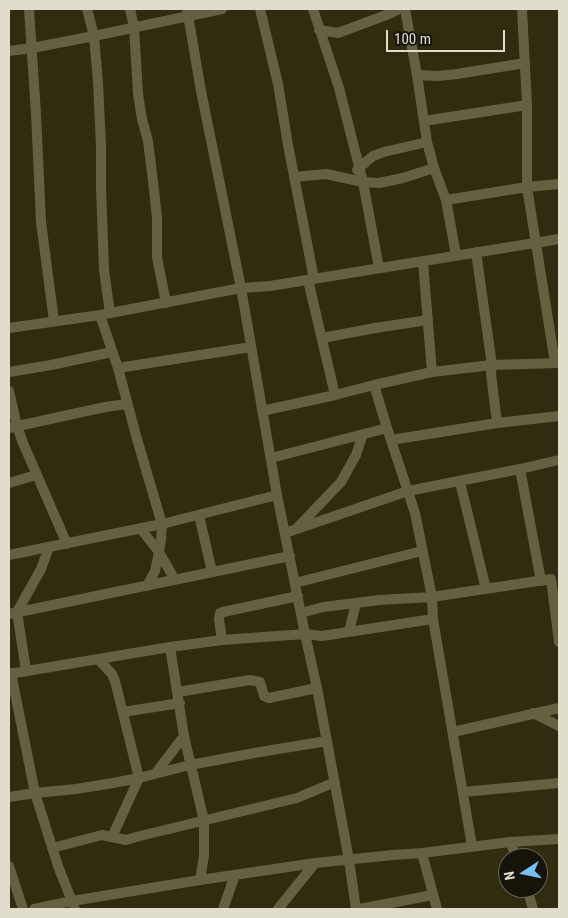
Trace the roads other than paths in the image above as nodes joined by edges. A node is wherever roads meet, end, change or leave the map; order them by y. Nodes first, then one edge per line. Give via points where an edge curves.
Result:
1 (29, 9) edge
2 (87, 9) edge
3 (130, 9) edge
4 (222, 9) edge
5 (260, 9) edge
6 (313, 9) edge
7 (399, 9) edge
8 (405, 9) edge
9 (522, 9) edge
10 (188, 12) edge
11 (134, 27) junction
12 (320, 30) junction
13 (338, 33) junction
14 (94, 36) junction
15 (32, 48) junction
16 (326, 50) junction
17 (9, 51) edge
18 (525, 63) junction
19 (417, 75) junction
20 (527, 106) junction
21 (424, 121) junction
22 (427, 142) junction
23 (434, 168) junction
24 (360, 169) junction
25 (294, 177) junction
26 (345, 177) junction
27 (363, 182) junction
28 (559, 184) edge
29 (527, 187) junction
30 (446, 200) junction
31 (559, 238) edge
32 (537, 243) junction
33 (476, 252) junction
34 (456, 255) junction
35 (423, 262) junction
36 (379, 268) junction
37 (311, 280) junction
38 (241, 288) junction
39 (166, 303) junction
40 (105, 314) junction
41 (428, 320) junction
42 (54, 321) junction
43 (9, 328) edge
44 (322, 338) junction
45 (251, 347) junction
46 (112, 352) junction
47 (557, 363) edge
48 (492, 365) junction
49 (118, 368) junction
50 (9, 372) edge
51 (432, 372) junction
52 (374, 385) junction
53 (9, 391) edge
54 (335, 395) junction
55 (127, 404) junction
56 (262, 411) junction
57 (559, 416) edge
58 (497, 423) junction
59 (13, 427) edge
60 (387, 428) junction
61 (363, 434) junction
62 (391, 440) junction
63 (271, 458) junction
64 (559, 460) edge
65 (520, 469) junction
66 (36, 475) junction
67 (9, 482) edge
68 (460, 482) junction
69 (408, 491) junction
70 (277, 495) junction
71 (198, 516) junction
72 (162, 524) junction
73 (140, 528) junction
74 (290, 532) junction
75 (67, 544) junction
76 (49, 547) junction
77 (422, 551) junction
78 (159, 552) junction
79 (9, 555) edge
80 (290, 556) junction
81 (212, 572) junction
82 (551, 579) edge
83 (174, 580) junction
84 (296, 583) junction
85 (147, 586) junction
86 (486, 589) junction
87 (298, 596) junction
88 (432, 597) junction
89 (356, 602) junction
90 (13, 613) edge
91 (301, 613) junction
92 (433, 619) junction
93 (349, 632) junction
94 (305, 634) junction
95 (222, 640) junction
96 (559, 642) edge
97 (170, 647) junction
98 (98, 659) junction
99 (26, 670) junction
100 (10, 673) edge
101 (317, 688) junction
102 (178, 692) junction
103 (180, 703) junction
104 (559, 708) edge
105 (123, 712) junction
106 (533, 713) junction
107 (559, 726) edge
108 (453, 732) junction
109 (184, 736) junction
110 (327, 741) junction
111 (190, 765) junction
112 (155, 774) junction
113 (139, 778) junction
114 (335, 782) junction
115 (559, 783) edge
116 (464, 792) junction
117 (35, 793) junction
118 (9, 797) edge
119 (204, 821) junction
120 (112, 837) junction
121 (559, 839) edge
122 (510, 842) junction
123 (472, 846) junction
124 (52, 848) junction
125 (513, 848) edge
126 (422, 853) junction
127 (350, 860) junction
128 (315, 863) junction
129 (9, 866) edge
130 (236, 875) junction
131 (200, 880) junction
132 (433, 895) junction
133 (74, 905) edge
134 (23, 909) edge
135 (34, 909) edge
136 (223, 909) edge
137 (278, 909) edge
138 (358, 909) edge
139 (437, 909) edge

1 - 15 street
2 - 14 street
3 - 11 street
4 - 10 street
5 - 25 street
6 - 12 street
7 - 13 street
8 - 19 street
9 - 18 street
10 - 11 street
10 - 38 street
11 - 14 street
11 - 39 street via 138,94 148,141 157,218 157,257
12 - 13 street
12 - 16 street
13 - 16 street
14 - 15 street
14 - 40 street via 101,128
15 - 17 street
15 - 42 street via 41,222
16 - 24 street
18 - 19 street via 457,74
18 - 20 street
19 - 21 street
20 - 21 street
20 - 29 street
21 - 22 street
22 - 23 street
22 - 24 street via 373,156
23 - 27 street via 388,182
23 - 30 street
24 - 26 street
24 - 27 street
25 - 26 street via 326,174
25 - 37 street
26 - 27 street
27 - 36 street
28 - 29 street
29 - 30 street
29 - 32 street
30 - 34 street
31 - 32 street
32 - 33 street
32 - 47 street
33 - 34 street
33 - 48 street
34 - 35 street
35 - 36 street
35 - 41 street
36 - 37 street
37 - 38 street
37 - 44 street
38 - 39 street
38 - 45 street
39 - 40 street
40 - 42 street
40 - 46 street
41 - 44 street
41 - 51 street
42 - 43 street
44 - 54 street
45 - 49 street
45 - 56 street
46 - 49 street
46 - 50 street
47 - 48 street
48 - 51 street
48 - 58 street via 490,374
49 - 55 street
51 - 52 street
52 - 54 street
52 - 60 street
53 - 59 street
54 - 56 street
55 - 59 street
55 - 72 street
56 - 63 street
57 - 58 street
58 - 62 street
59 - 66 street
60 - 61 street
60 - 62 street
61 - 63 street
61 - 74 street via 341,482
62 - 69 street
63 - 70 street
64 - 65 street
65 - 68 street
65 - 82 street
66 - 67 street
66 - 75 street
68 - 69 street
68 - 86 street
69 - 74 street
69 - 77 street
70 - 71 street
70 - 74 street
71 - 72 street
71 - 81 street
72 - 73 street
72 - 78 street
73 - 75 street
73 - 78 street
74 - 80 street
75 - 76 street
76 - 79 street
76 - 90 street via 42,569
77 - 84 street
77 - 88 street
78 - 83 street
78 - 85 street via 155,571
80 - 81 street
80 - 84 street
81 - 83 street
82 - 86 street
82 - 96 street
83 - 85 street
84 - 87 street
85 - 90 street
86 - 88 street
87 - 91 street
87 - 95 street via 223,612 219,619
88 - 89 street
88 - 92 street
89 - 91 street
89 - 93 street
90 - 99 street
91 - 94 street
92 - 93 street
92 - 108 street
93 - 94 street via 322,636
94 - 95 street
94 - 101 street
95 - 97 street
97 - 98 street
97 - 102 street
98 - 99 street
98 - 105 street via 112,674
99 - 100 street
100 - 117 street
101 - 102 street via 269,698 264,696 260,682 250,680
101 - 110 street
102 - 103 street
103 - 105 street
103 - 109 street
104 - 106 street
105 - 113 street
106 - 107 street
106 - 108 street
108 - 116 street
109 - 111 street
109 - 112 street
110 - 111 street
110 - 114 street
111 - 112 street
111 - 119 street
112 - 113 street
113 - 117 street
113 - 120 street
114 - 119 street via 298,798
114 - 127 street
115 - 116 street
116 - 123 street
117 - 118 street
117 - 124 street
119 - 120 street via 126,840
119 - 131 street
120 - 124 street via 102,835
121 - 122 street
122 - 123 street
122 - 125 street
123 - 126 street
124 - 133 street
126 - 127 street
126 - 132 street
127 - 128 street
127 - 138 street
128 - 130 street
128 - 137 street
129 - 134 street
130 - 131 street
130 - 136 street
131 - 133 street
132 - 138 street
132 - 139 street
133 - 135 street

